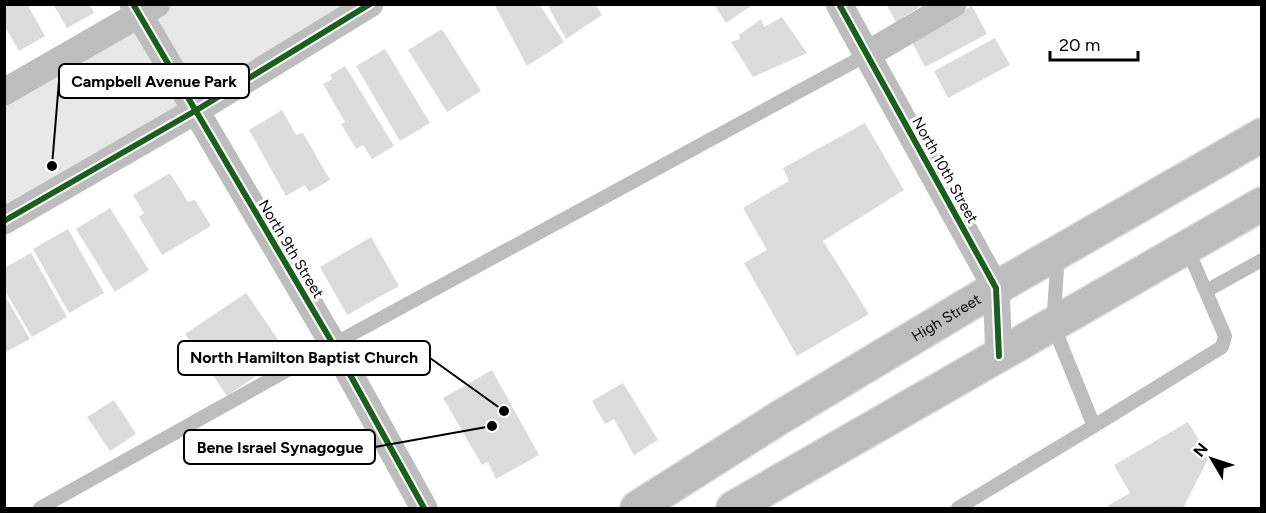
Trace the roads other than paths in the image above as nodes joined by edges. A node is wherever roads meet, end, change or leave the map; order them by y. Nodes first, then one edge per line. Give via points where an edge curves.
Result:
1 (370, 4) edge
2 (839, 4) edge
3 (953, 4) edge
4 (143, 8) edge
5 (868, 54) junction
6 (4, 92) edge
7 (195, 111) junction
8 (1262, 135) edge
9 (1262, 204) edge
10 (4, 221) edge
11 (1186, 248) junction
12 (1058, 253) junction
13 (1262, 260) edge
14 (996, 288) junction
15 (1206, 291) junction
16 (1053, 325) junction
17 (333, 344) junction
18 (999, 356) junction
19 (1094, 426) junction
20 (40, 508) edge
21 (424, 508) edge
22 (637, 508) edge
23 (733, 508) edge
24 (958, 508) edge

1 - 7 street
2 - 5 street, North 10th Street
3 - 5 street
4 - 6 street
4 - 7 street, North 9th Street
5 - 14 street, North 10th Street
5 - 17 lane
7 - 10 street
7 - 17 street, North 9th Street
8 - 12 highway, High Street
9 - 11 highway
11 - 15 lane
11 - 16 highway
12 - 14 highway, High Street
12 - 16 lane
13 - 15 lane
14 - 18 street, North 10th Street
14 - 22 highway, High Street
15 - 19 lane via 1225,336 1222,347
16 - 18 highway
16 - 19 lane
17 - 20 lane
17 - 21 street, North 9th Street
18 - 23 highway
19 - 24 lane

